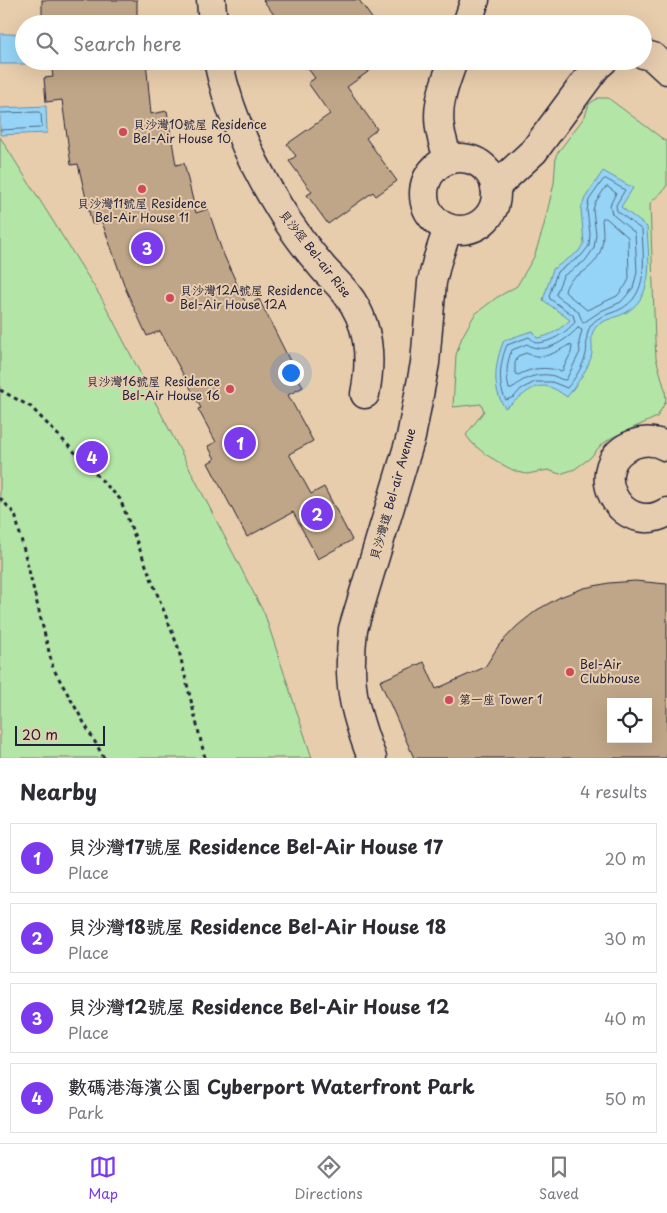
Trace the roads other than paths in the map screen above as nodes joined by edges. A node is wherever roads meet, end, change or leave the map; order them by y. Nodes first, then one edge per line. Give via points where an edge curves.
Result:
1 (211, 0) edge
2 (476, 0) edge
3 (212, 15) edge
4 (470, 15) edge
5 (652, 57) edge
6 (220, 70) edge
7 (450, 70) edge
8 (594, 70) edge
9 (667, 70) edge
10 (449, 159) junction
11 (495, 187) junction
12 (448, 228) junction
13 (365, 394) dead end
14 (667, 447) edge
15 (667, 512) edge
16 (372, 758) edge

1 - 3 lane
2 - 4 lane
5 - 9 lane
6 - 13 lane, 貝沙徑 Bel-air Rise via 232,113 280,209 358,312 370,353
7 - 10 lane via 438,113 439,128
8 - 11 lane via 534,151
10 - 11 lane via 473,160 483,166
10 - 12 lane via 431,172 424,193 430,214
11 - 12 lane via 492,211 483,221 460,230
12 - 16 lane, 貝沙灣道 Bel-air Avenue via 432,282 425,363 411,437 353,630 350,683 355,709
14 - 15 lane via 652,441 627,446 611,466 608,478 610,491 625,511 636,517 649,518

